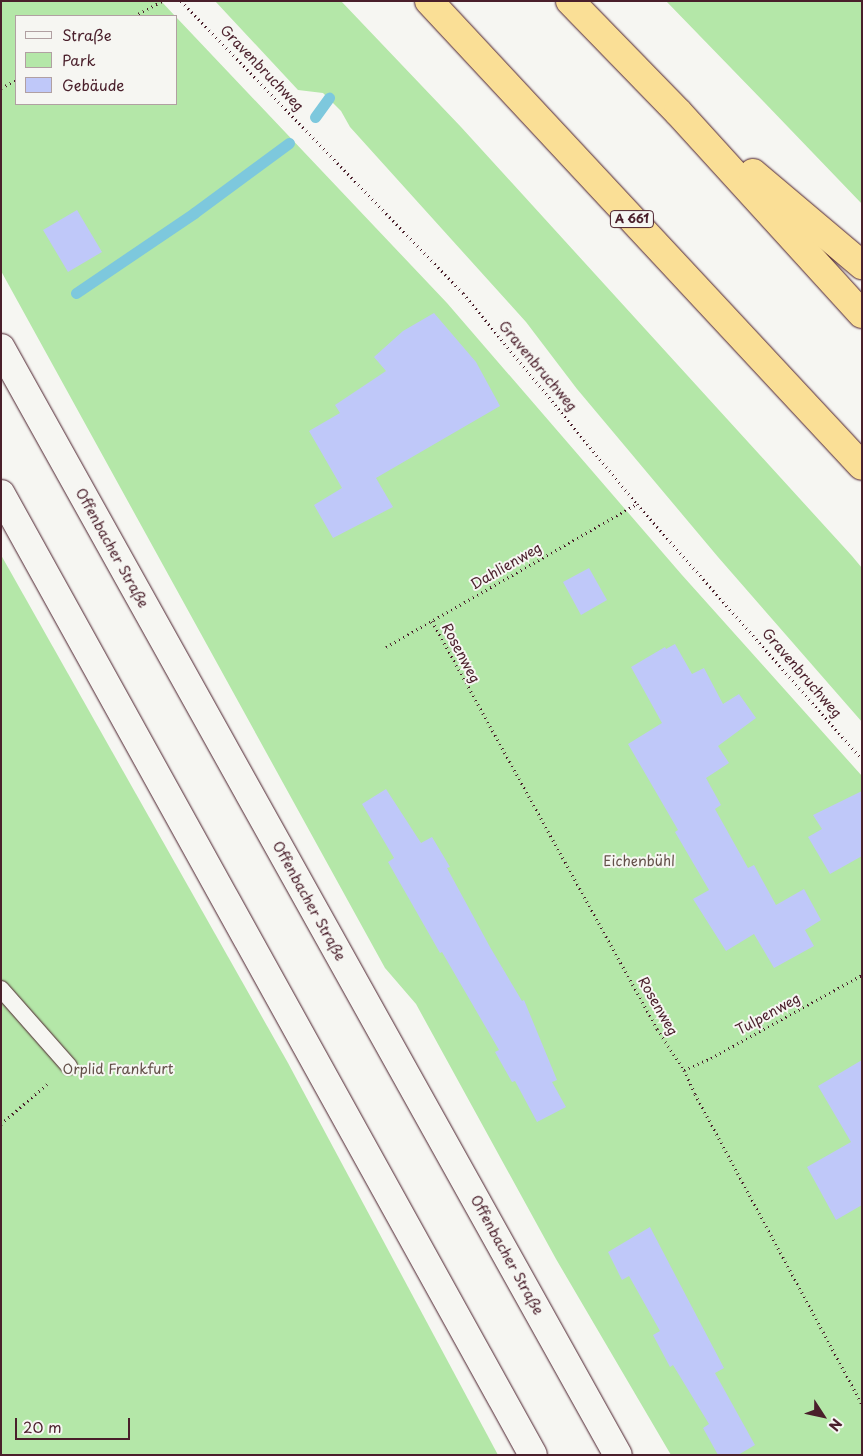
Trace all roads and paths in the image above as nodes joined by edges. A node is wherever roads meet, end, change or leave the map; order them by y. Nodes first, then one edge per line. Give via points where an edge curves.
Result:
1 (162, 1) edge
2 (181, 1) edge
3 (429, 1) edge
4 (570, 1) edge
5 (136, 15) edge
6 (15, 81) edge
7 (1, 88) edge
8 (678, 112) junction
9 (862, 265) edge
10 (862, 314) edge
11 (1, 348) edge
12 (835, 437) junction
13 (862, 466) edge
14 (862, 473) edge
15 (1, 494) edge
16 (637, 504) junction
17 (432, 622) junction
18 (386, 647) dead end
19 (862, 758) edge
20 (862, 975) edge
21 (1, 989) edge
22 (68, 1066) joint
23 (684, 1070) junction
24 (1, 1124) edge
25 (862, 1404) edge
26 (533, 1455) edge
27 (618, 1455) edge

1 - 5 path
2 - 16 path, Gravenbruchweg via 463,293
3 - 12 highway, A 661
4 - 8 highway
6 - 7 path
8 - 9 highway
8 - 10 highway
11 - 27 main road, Offenbacher Straße
12 - 13 highway, A 661
12 - 14 highway
15 - 26 main road
16 - 17 path, Dahlienweg
16 - 19 path, Gravenbruchweg
17 - 18 path, Dahlienweg
17 - 23 path, Rosenweg via 657,1029
20 - 23 path, Tulpenweg
21 - 22 lane
22 - 24 path
23 - 25 path, Rosenweg

